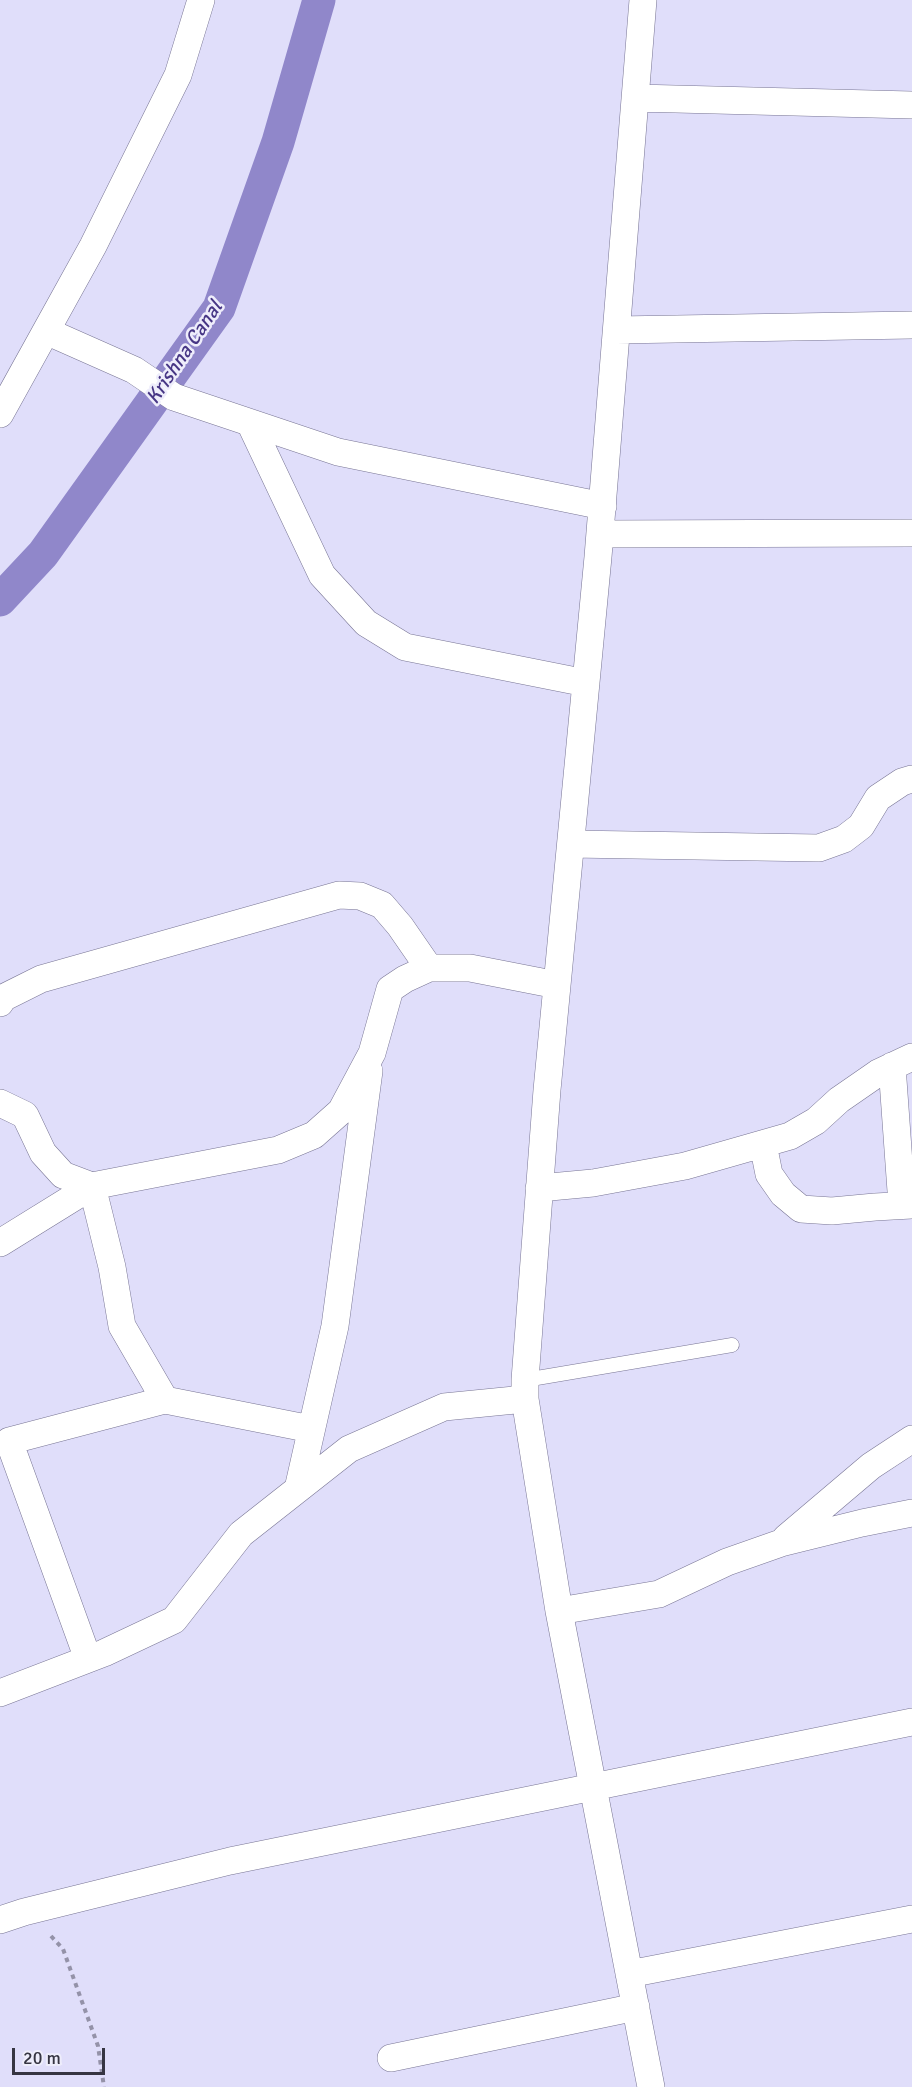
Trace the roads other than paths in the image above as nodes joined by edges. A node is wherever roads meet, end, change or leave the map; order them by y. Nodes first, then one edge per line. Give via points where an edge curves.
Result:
1 (201, 0) edge
2 (643, 0) edge
3 (636, 98) junction
4 (912, 105) edge
5 (912, 326) edge
6 (617, 330) junction
7 (46, 331) junction
8 (0, 414) edge
9 (250, 423) junction
10 (603, 506) junction
11 (912, 533) edge
12 (600, 534) junction
13 (586, 683) junction
14 (912, 779) edge
15 (571, 844) junction
16 (429, 968) junction
17 (557, 985) junction
18 (0, 1003) edge
19 (372, 1053) junction
20 (902, 1061) edge
21 (0, 1102) edge
22 (763, 1144) junction
23 (92, 1186) junction
24 (539, 1188) junction
25 (907, 1205) edge
26 (0, 1243) edge
27 (732, 1345) dead end
28 (525, 1390) junction
29 (165, 1400) junction
30 (312, 1429) junction
31 (912, 1439) edge
32 (5, 1443) edge
33 (298, 1489) junction
34 (912, 1513) edge
35 (781, 1543) junction
36 (559, 1611) junction
37 (88, 1659) junction
38 (0, 1694) edge
39 (912, 1722) edge
40 (593, 1786) junction
41 (0, 1899) edge
42 (12, 1916) edge
43 (912, 1919) edge
44 (629, 1974) junction
45 (636, 2007) junction
46 (391, 2058) dead end
47 (651, 2087) edge

1 - 7 street via 178,75
2 - 3 street
3 - 4 street
3 - 6 street
5 - 6 street
6 - 10 street
7 - 8 street
7 - 9 street via 134,370 174,398
9 - 10 street via 338,452
9 - 13 street via 322,574 366,623 405,647
10 - 12 street
11 - 12 street
12 - 13 street
13 - 15 street
14 - 15 street via 878,798 861,826 844,839 819,848
15 - 17 street
16 - 17 street via 470,968
16 - 18 street via 382,905 360,896 339,895 41,979
16 - 19 street via 390,989
17 - 24 street
19 - 23 street via 341,1111 314,1135 278,1150
19 - 30 street via 335,1326
20 - 22 street via 839,1100 816,1121 790,1136
20 - 25 street
21 - 23 street via 25,1115 43,1153 63,1175
22 - 24 street via 685,1166 593,1183
22 - 25 street via 769,1174 783,1194 801,1209 832,1211
23 - 26 street
23 - 29 street via 122,1326
24 - 28 street
27 - 28 lane
28 - 33 street via 444,1407 349,1449
28 - 36 street
29 - 30 street
29 - 32 street
30 - 33 street
31 - 35 street via 871,1466
32 - 37 street
33 - 37 street via 241,1534 174,1620
34 - 35 street
35 - 36 street via 659,1594
36 - 40 street
37 - 38 street
39 - 40 street
40 - 42 street via 230,1861
40 - 44 street
41 - 42 street
43 - 44 street
44 - 45 street
45 - 46 street
45 - 47 street

